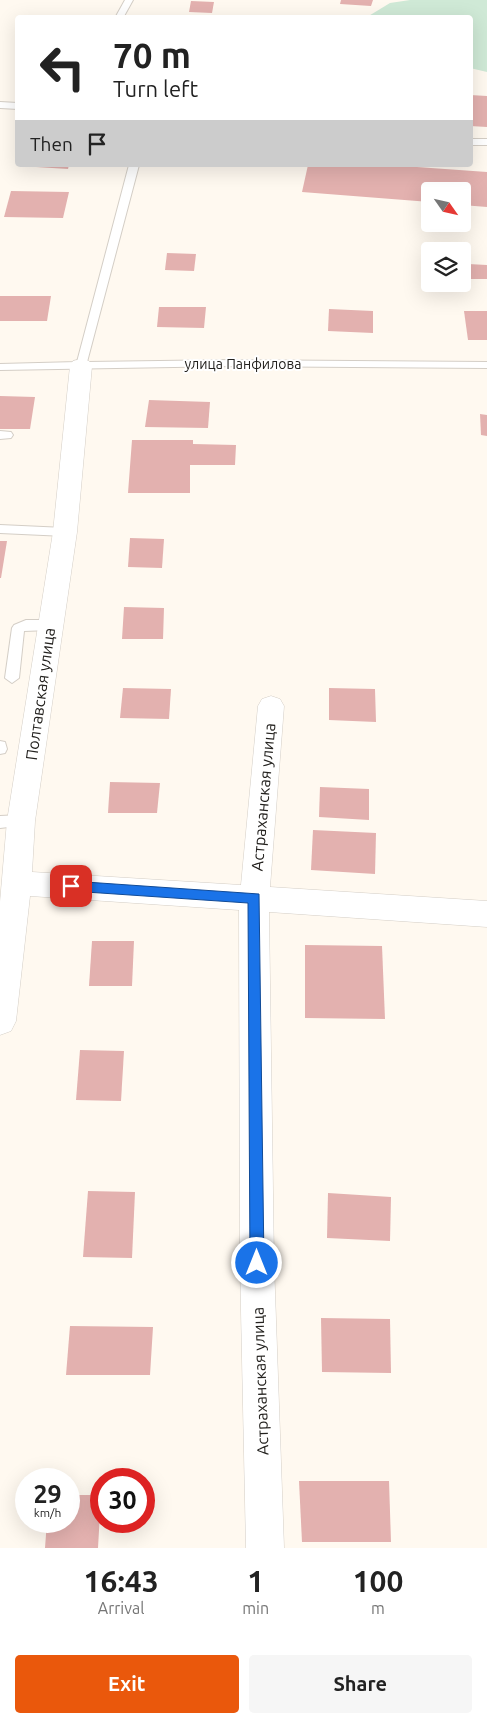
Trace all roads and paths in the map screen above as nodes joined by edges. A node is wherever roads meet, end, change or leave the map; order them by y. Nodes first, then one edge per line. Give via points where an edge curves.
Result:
1 (129, 0) edge
2 (121, 15) edge
3 (0, 105) edge
4 (15, 106) edge
5 (473, 142) edge
6 (487, 142) edge
7 (133, 167) edge
8 (487, 365) edge
9 (81, 366) junction
10 (0, 367) edge
11 (0, 529) edge
12 (65, 532) junction
13 (50, 625) junction
14 (12, 678) dead end
15 (271, 706) dead end
16 (11, 821) edge
17 (17, 883) junction
18 (254, 898) junction
19 (487, 914) edge
20 (0, 1021) edge
21 (265, 1548) edge

1 - 2 lane
3 - 4 lane
5 - 6 lane
7 - 9 lane
8 - 9 lane, улица Панфилова via 232,363
9 - 10 lane, улица Панфилова
9 - 12 street, Полтавская улица
11 - 12 lane
12 - 13 street, Полтавская улица
13 - 14 lane via 18,628
13 - 16 street, Полтавская улица
15 - 18 street, Астраханская улица
16 - 17 street, Полтавская улица
17 - 18 street
17 - 20 street, Полтавская улица
18 - 19 street
18 - 21 street, Астраханская улица via 257,1263

